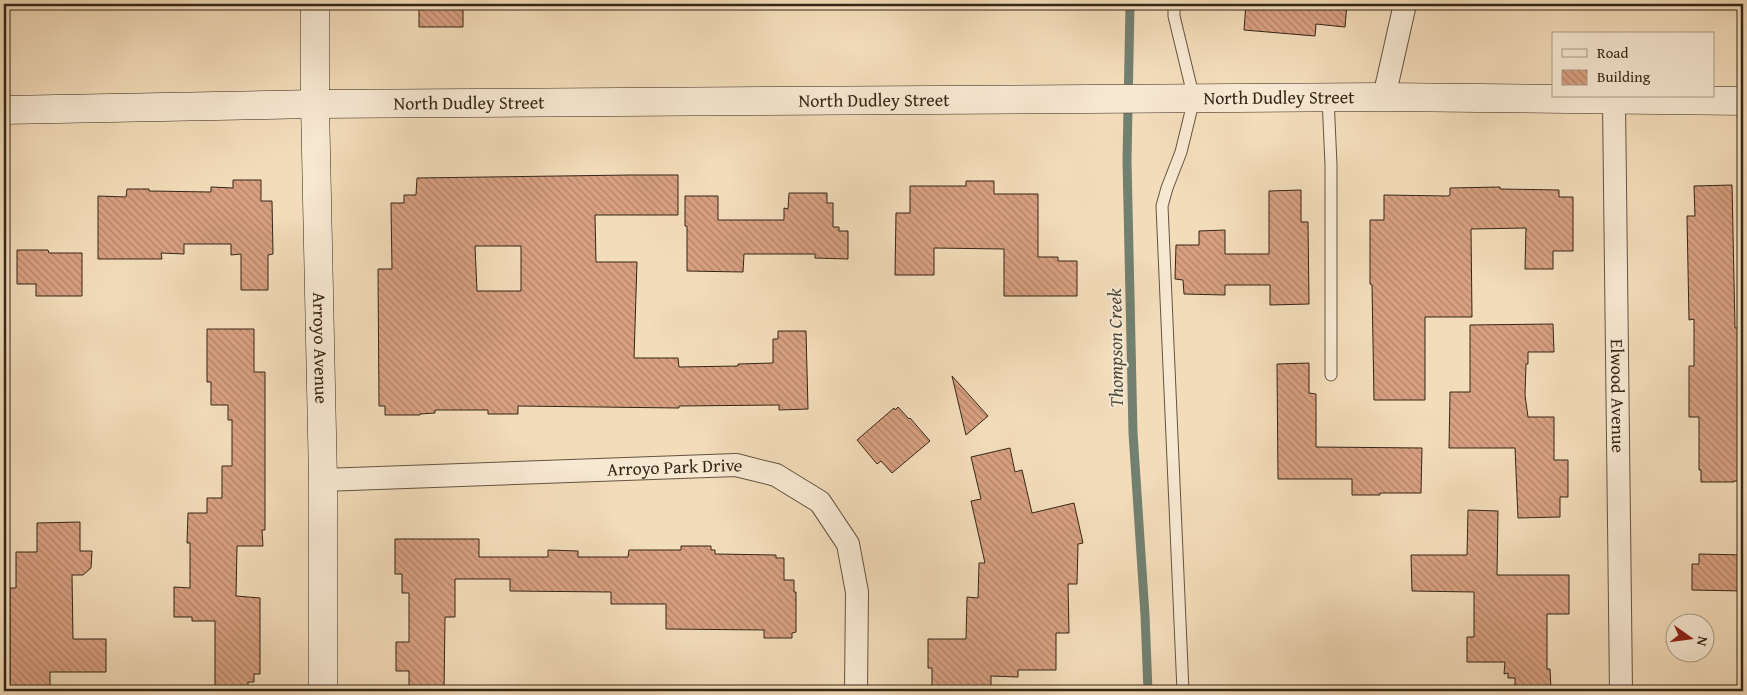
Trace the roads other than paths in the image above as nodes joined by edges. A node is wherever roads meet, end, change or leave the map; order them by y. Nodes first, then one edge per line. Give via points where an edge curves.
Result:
1 (315, 4) edge
2 (1174, 4) edge
3 (1405, 4) edge
4 (1384, 97) junction
5 (1328, 98) junction
6 (1194, 99) junction
7 (1614, 101) junction
8 (1743, 101) edge
9 (315, 104) junction
10 (4, 110) edge
11 (1331, 375) dead end
12 (323, 480) junction
13 (323, 691) edge
14 (856, 691) edge
15 (1183, 691) edge
16 (1622, 691) edge

1 - 9 street, Arroyo Avenue
2 - 6 lane
3 - 4 street
4 - 5 street, North Dudley Street
4 - 7 street, North Dudley Street
5 - 6 street, North Dudley Street
5 - 11 lane
6 - 9 street, North Dudley Street
6 - 15 lane via 1181,152 1162,206
7 - 8 street, North Dudley Street
7 - 16 street, Elwood Avenue
9 - 10 street, North Dudley Street
9 - 12 street, Arroyo Avenue
12 - 13 street, Arroyo Avenue
12 - 14 street, Arroyo Park Drive via 736,465 776,475 820,502 848,544 857,592

